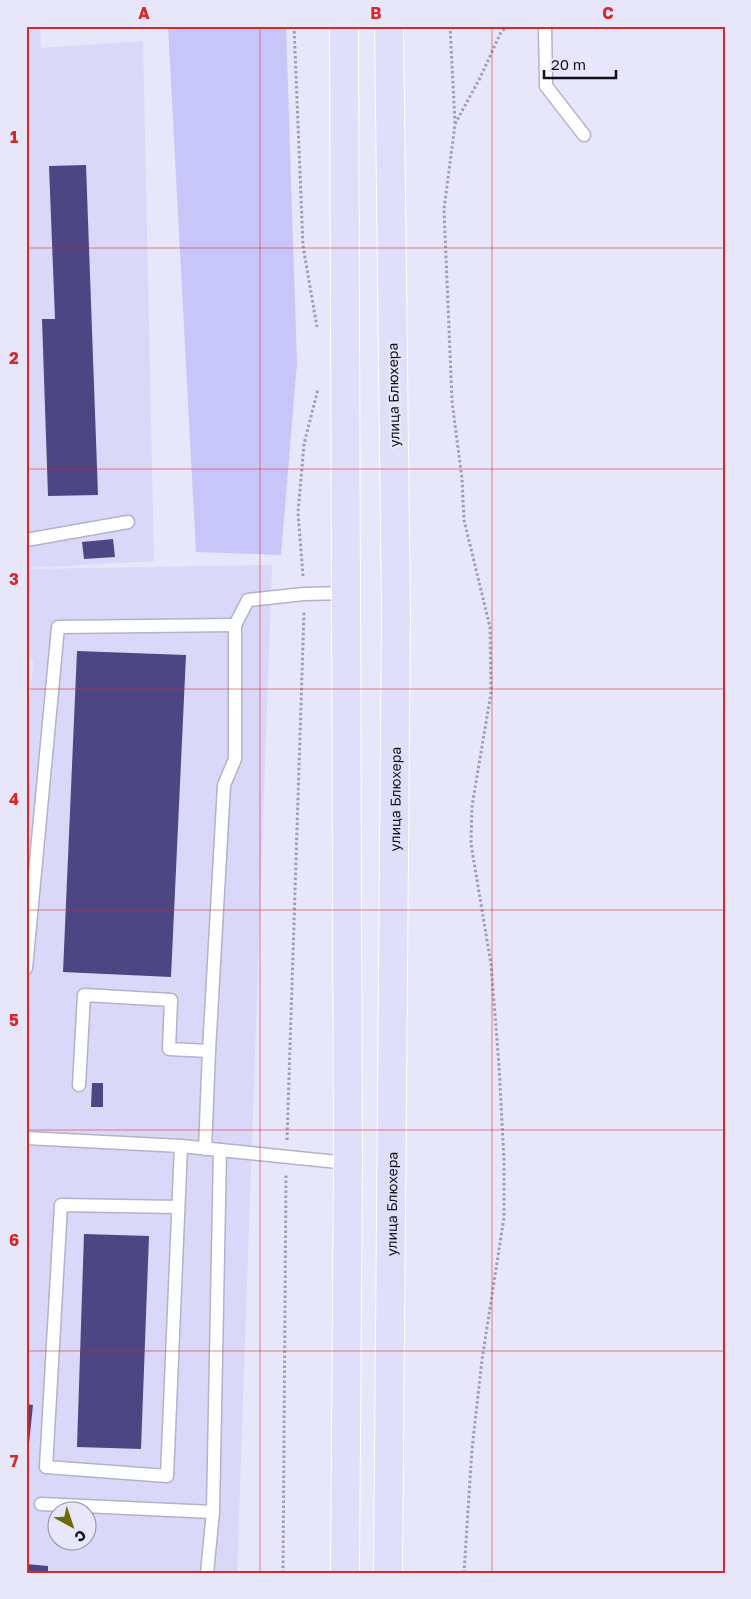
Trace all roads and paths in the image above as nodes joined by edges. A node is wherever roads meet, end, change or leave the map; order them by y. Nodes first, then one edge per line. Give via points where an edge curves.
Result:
1 (294, 26) edge
2 (344, 26) edge
3 (389, 26) edge
4 (450, 26) edge
5 (508, 26) edge
6 (545, 26) edge
7 (611, 26) edge
8 (725, 27) edge
9 (455, 124) junction
10 (584, 135) dead end
11 (319, 334) dead end
12 (320, 381) dead end
13 (128, 522) dead end
14 (26, 540) edge
15 (347, 593) junction
16 (304, 594) junction
17 (235, 625) junction
18 (26, 968) edge
19 (208, 1051) junction
20 (79, 1085) dead end
21 (26, 1138) edge
22 (181, 1146) junction
23 (205, 1149) junction
24 (220, 1150) junction
25 (286, 1156) junction
26 (348, 1163) junction
27 (178, 1207) junction
28 (41, 1504) dead end
29 (213, 1512) junction
30 (206, 1573) edge
31 (283, 1573) edge
32 (345, 1573) edge
33 (388, 1573) edge
34 (464, 1573) edge

1 - 11 path via 303,246
2 - 15 main road
3 - 33 main road, улица Блюхера via 396,615
4 - 9 path
5 - 9 path via 500,32
6 - 10 lane via 546,86
7 - 8 path
9 - 34 path via 444,209 452,401 464,520 490,627 492,693 472,806 471,844 491,964 504,1160 504,1217 482,1360
12 - 16 path via 304,444 298,513
13 - 14 lane
15 - 16 lane
15 - 26 main road
16 - 17 lane via 248,600
16 - 25 path
17 - 18 lane via 58,627
17 - 19 lane via 236,759 224,785
19 - 20 lane via 169,1049 172,1000 84,995
19 - 23 lane
21 - 22 lane
22 - 23 lane
22 - 27 lane
23 - 24 lane
24 - 25 lane
24 - 29 lane
25 - 26 lane
25 - 31 path
26 - 32 main road
27 - 27 lane via 167,1476 46,1467 61,1205
28 - 29 lane
29 - 30 lane

